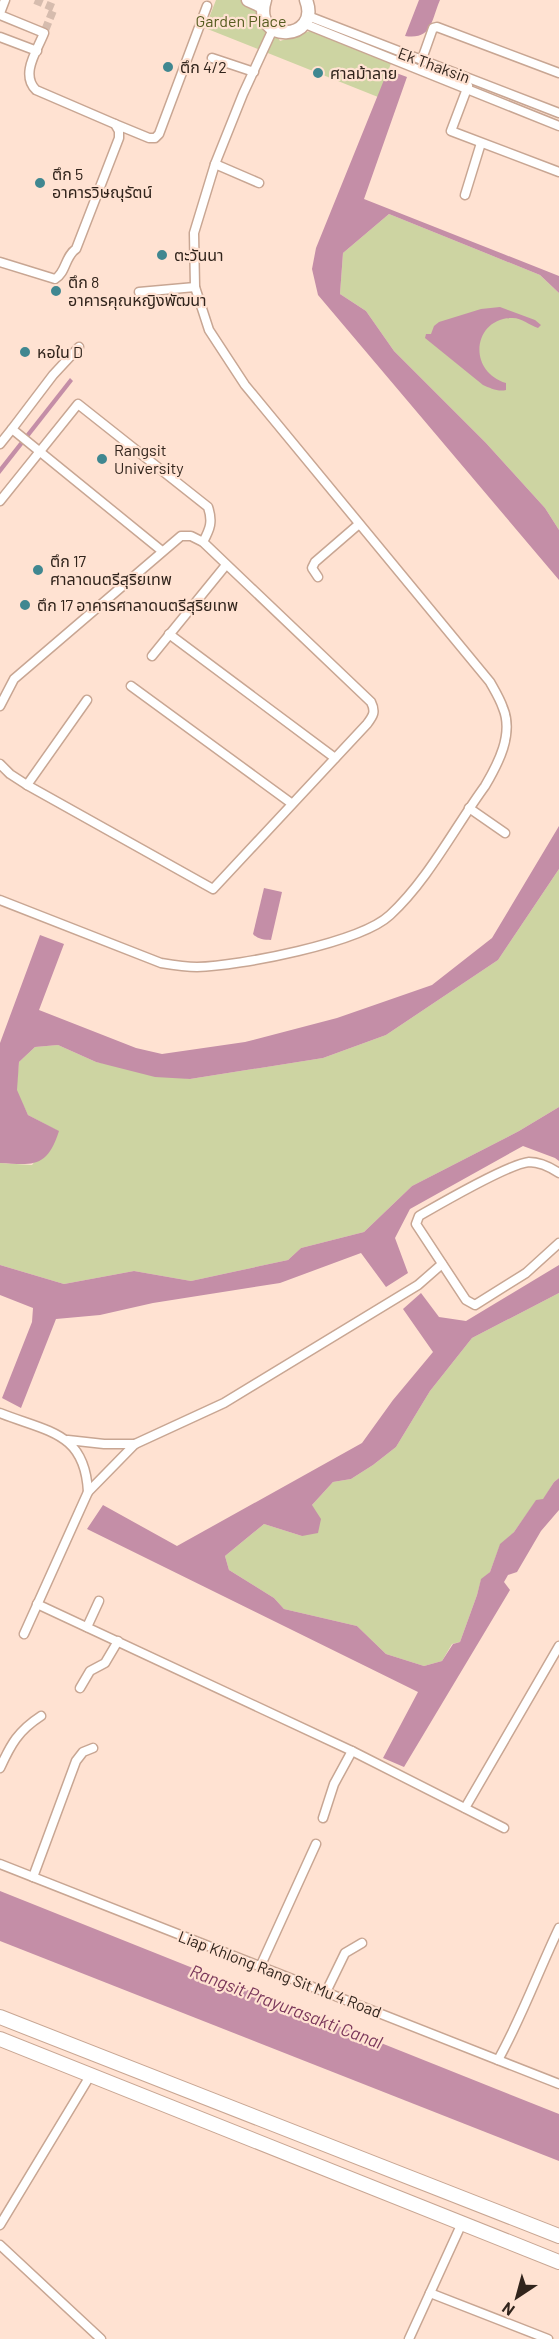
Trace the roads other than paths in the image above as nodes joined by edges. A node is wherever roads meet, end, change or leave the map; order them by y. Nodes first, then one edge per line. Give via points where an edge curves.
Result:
1 (5, 0) edge
2 (248, 0) edge
3 (306, 0) edge
4 (264, 3) edge
5 (207, 6) dead end
6 (0, 14) edge
7 (306, 20) junction
8 (273, 29) junction
9 (0, 37) edge
10 (37, 51) junction
11 (385, 52) junction
12 (212, 58) dead end
13 (422, 59) junction
14 (254, 72) junction
15 (559, 73) edge
16 (471, 78) junction
17 (467, 90) junction
18 (559, 112) edge
19 (115, 124) junction
20 (559, 126) edge
21 (481, 143) junction
22 (215, 164) junction
23 (559, 172) edge
24 (259, 183) dead end
25 (465, 195) dead end
26 (0, 262) edge
27 (195, 288) junction
28 (139, 292) dead end
29 (79, 347) dead end
30 (14, 431) junction
31 (0, 444) edge
32 (40, 451) junction
33 (0, 501) edge
34 (359, 524) junction
35 (203, 542) junction
36 (162, 551) junction
37 (226, 565) junction
38 (318, 577) dead end
39 (170, 634) junction
40 (152, 657) dead end
41 (131, 686) dead end
42 (87, 700) dead end
43 (0, 706) edge
44 (335, 758) junction
45 (0, 764) edge
46 (27, 785) junction
47 (291, 803) junction
48 (469, 808) junction
49 (506, 833) dead end
50 (0, 900) edge
51 (559, 1173) edge
52 (559, 1243) edge
53 (442, 1264) junction
54 (0, 1413) edge
55 (68, 1440) junction
56 (135, 1444) junction
57 (88, 1492) junction
58 (99, 1601) dead end
59 (37, 1604) junction
60 (87, 1627) junction
61 (24, 1634) dead end
62 (118, 1641) junction
63 (559, 1646) edge
64 (80, 1688) dead end
65 (41, 1716) dead end
66 (93, 1748) dead end
67 (352, 1751) junction
68 (0, 1768) edge
69 (465, 1808) junction
70 (323, 1818) dead end
71 (504, 1827) dead end
72 (316, 1844) dead end
73 (0, 1864) edge
74 (33, 1877) junction
75 (559, 1928) edge
76 (362, 1943) dead end
77 (260, 1966) junction
78 (326, 1992) junction
79 (0, 2017) edge
80 (0, 2039) edge
81 (498, 2060) junction
82 (90, 2076) junction
83 (559, 2084) edge
84 (490, 2209) junction
85 (462, 2223) junction
86 (0, 2226) edge
87 (480, 2231) junction
88 (559, 2236) edge
89 (0, 2245) edge
90 (559, 2262) edge
91 (430, 2293) junction
92 (101, 2339) edge
93 (409, 2339) edge
94 (548, 2339) edge

1 - 6 street
2 - 4 street
3 - 7 street
4 - 8 street via 265,20
5 - 19 street via 159,134 149,138
6 - 10 street via 44,33
7 - 8 street via 296,31 284,33
7 - 11 street, Ek Thaksin
8 - 14 street
9 - 10 street
10 - 19 street via 28,74 36,90
11 - 13 street, Ek Thaksin
11 - 17 street
12 - 14 street
13 - 15 street via 436,27
13 - 16 street, Ek Thaksin
14 - 22 street
16 - 17 street
16 - 18 street, Ek Thaksin
17 - 20 street
17 - 21 street via 451,131
19 - 26 street via 118,143 76,249 69,253 60,276 55,279
21 - 23 street
21 - 25 street
22 - 24 street
22 - 27 street via 194,233
27 - 28 street
27 - 34 street via 209,330 235,371
29 - 30 street via 53,375
30 - 31 street
30 - 32 street
32 - 33 street
32 - 35 street via 78,404 208,507 212,519
32 - 36 street
34 - 38 street via 315,562 312,568
34 - 48 street via 480,668 504,710 507,730 502,752
35 - 36 street via 181,536
35 - 37 street
36 - 43 street via 14,679
37 - 39 street
37 - 44 street via 371,702 371,718
39 - 40 street
39 - 44 street
41 - 47 street
42 - 46 street
44 - 47 street
45 - 46 street
46 - 47 street via 213,889
48 - 49 street
48 - 50 street via 410,893 375,925 357,934 241,963 196,967 161,963
51 - 53 street via 542,1163 522,1163 419,1216 416,1224
52 - 53 street via 526,1274 475,1305 469,1303
53 - 56 street via 418,1285 224,1403
54 - 55 street
55 - 56 street
55 - 57 street via 84,1462
56 - 57 street
57 - 59 street
58 - 60 street
59 - 60 street
59 - 61 street
60 - 62 street
62 - 64 street via 105,1663 90,1671
62 - 67 street
63 - 69 street
65 - 68 street via 17,1736
66 - 74 street via 78,1755
67 - 69 street
67 - 70 street via 334,1784
69 - 71 street
72 - 77 street
73 - 74 street, Liap Khlong Rang Sit Mu 4 Road
74 - 77 street, Liap Khlong Rang Sit Mu 4 Road
75 - 81 street
76 - 78 street via 345,1953
77 - 78 street, Liap Khlong Rang Sit Mu 4 Road
78 - 81 street, Liap Khlong Rang Sit Mu 4 Road
79 - 84 main road
80 - 82 main road
81 - 83 street, Liap Khlong Rang Sit Mu 4 Road
82 - 85 main road
82 - 86 street
84 - 87 main road
84 - 88 main road
85 - 87 main road
85 - 91 street
87 - 90 main road
89 - 92 street
91 - 93 street
91 - 94 street

